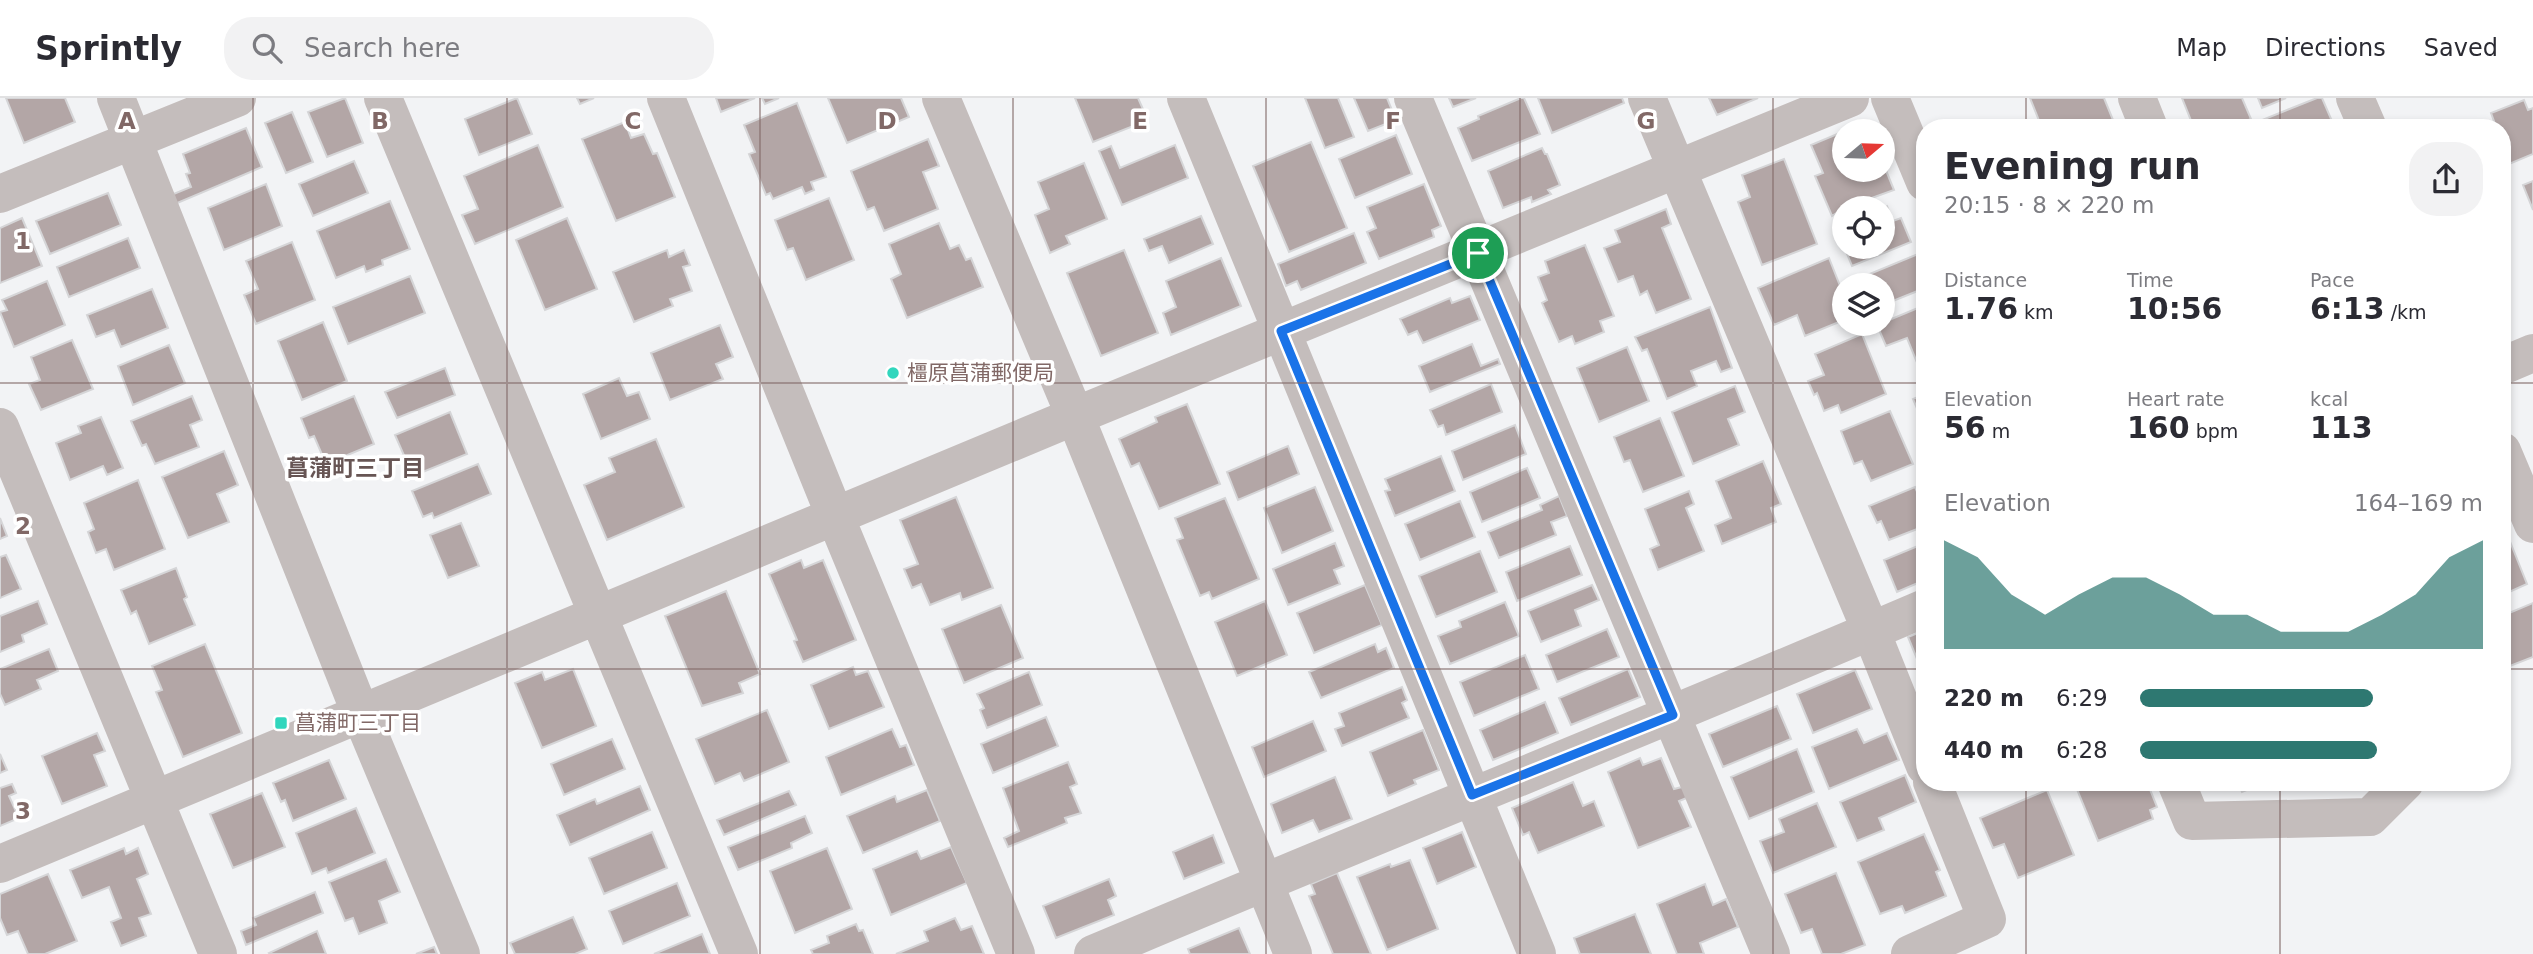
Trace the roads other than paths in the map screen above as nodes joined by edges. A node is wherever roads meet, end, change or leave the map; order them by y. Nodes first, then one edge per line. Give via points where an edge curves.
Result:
1 (116, 98) edge
2 (237, 98) edge
3 (383, 98) edge
4 (666, 98) edge
5 (941, 98) edge
6 (1186, 98) edge
7 (1413, 98) edge
8 (1647, 98) edge
9 (1850, 98) edge
10 (1890, 98) edge
11 (2137, 98) edge
12 (2356, 98) edge
13 (2145, 119) edge
14 (2364, 119) edge
15 (133, 140) junction
16 (1916, 160) edge
17 (1677, 169) junction
18 (0, 194) edge
19 (1478, 253) junction
20 (1281, 331) junction
21 (2533, 353) edge
22 (2511, 362) edge
23 (1075, 416) junction
24 (0, 427) edge
25 (2511, 472) edge
26 (835, 516) junction
27 (2533, 524) edge
28 (1916, 612) edge
29 (598, 614) junction
30 (1871, 631) junction
31 (360, 712) junction
32 (1673, 715) junction
33 (1916, 744) edge
34 (1936, 791) edge
35 (2180, 791) edge
36 (2395, 791) edge
37 (1472, 795) junction
38 (153, 800) junction
39 (0, 864) edge
40 (1264, 882) junction
41 (218, 954) edge
42 (461, 954) edge
43 (739, 954) edge
44 (1016, 954) edge
45 (1093, 954) edge
46 (1293, 954) edge
47 (1537, 954) edge
48 (1771, 954) edge
49 (1910, 954) edge

1 - 15 street
2 - 15 street
3 - 29 street
4 - 26 street
5 - 23 street
6 - 20 street
7 - 19 street
8 - 17 street
9 - 17 street
10 - 16 street
11 - 13 street
12 - 14 street
15 - 18 street
15 - 31 street
17 - 19 street
17 - 30 street
19 - 20 street
19 - 32 street
20 - 23 street
20 - 37 street
21 - 22 street
23 - 26 street
23 - 40 street
24 - 38 street
25 - 27 street
26 - 29 street
26 - 44 street
28 - 30 street
29 - 31 street
29 - 43 street
30 - 32 street
30 - 33 street
31 - 38 street
31 - 42 street
32 - 37 street
32 - 48 street
34 - 49 street via 1987,919
35 - 36 street via 2192,821 2370,817
37 - 40 street
37 - 47 street
38 - 39 street
38 - 41 street
40 - 45 street
40 - 46 street

